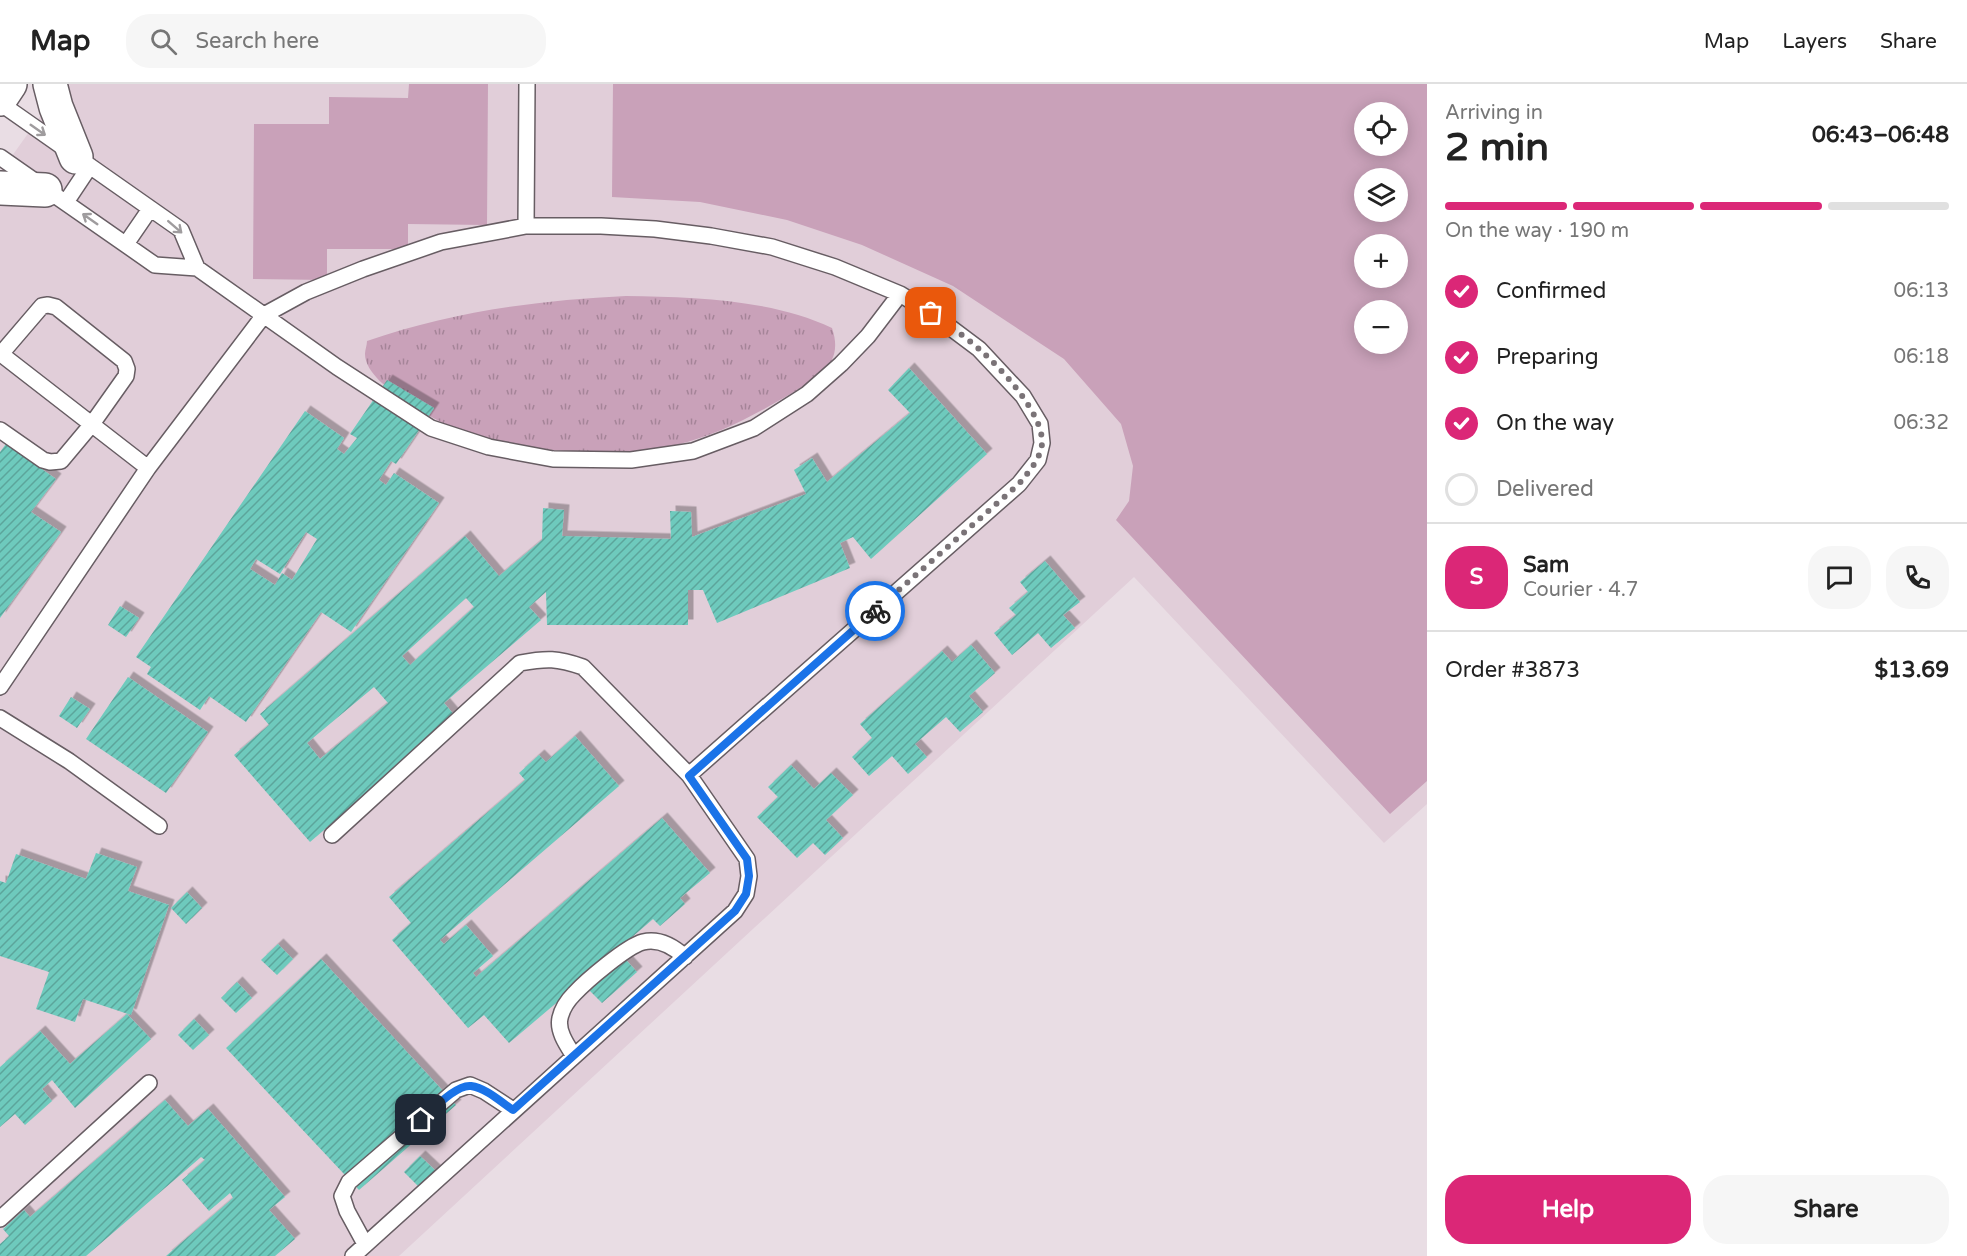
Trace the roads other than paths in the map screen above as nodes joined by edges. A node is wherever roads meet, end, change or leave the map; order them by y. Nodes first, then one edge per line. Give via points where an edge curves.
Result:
1 (10, 84) edge
2 (50, 84) edge
3 (527, 84) edge
4 (0, 101) edge
5 (0, 157) edge
6 (83, 162) junction
7 (0, 188) edge
8 (55, 196) junction
9 (150, 209) junction
10 (526, 226) junction
11 (126, 244) junction
12 (197, 268) junction
13 (900, 294) junction
14 (264, 315) junction
15 (1, 355) edge
16 (92, 424) junction
17 (0, 430) edge
18 (148, 468) junction
19 (0, 687) edge
20 (0, 718) edge
21 (689, 776) junction
22 (159, 826) dead end
23 (332, 835) dead end
24 (685, 957) junction
25 (574, 1056) junction
26 (149, 1083) dead end
27 (513, 1110) junction
28 (0, 1219) edge
29 (365, 1244) junction
30 (353, 1256) edge

1 - 4 street
2 - 6 street via 56,107
3 - 10 lane
4 -> 6 lane
5 - 8 lane
6 - 8 lane
6 - 9 lane
7 - 8 street
11 -> 8 lane
9 - 11 lane
9 -> 12 lane via 181,230
10 - 13 lane via 655,229 772,247
10 - 14 lane via 441,242 306,292
11 - 12 lane via 155,265
12 - 14 lane
13 - 14 lane via 868,336 816,387 754,428 693,451 631,460 553,459 489,447 432,428
13 - 21 lane via 980,349 1023,396 1040,424 1042,444 1038,460 1019,484
14 - 18 lane
15 - 16 lane
15 - 16 lane via 42,306 56,307 124,361 127,369
16 - 17 lane via 64,458 54,462 43,460
16 - 18 lane
18 - 19 lane
20 - 22 lane via 69,761
21 - 23 lane via 583,668 561,660 531,661 520,663
21 - 24 lane via 747,859 749,876 746,894 735,911
24 - 25 lane
24 - 25 lane via 662,942 645,941 630,947 574,994 559,1020 563,1038
25 - 27 lane
26 - 28 lane
27 - 29 lane
27 - 29 lane via 470,1086 456,1090 349,1182 342,1196
29 - 30 lane

